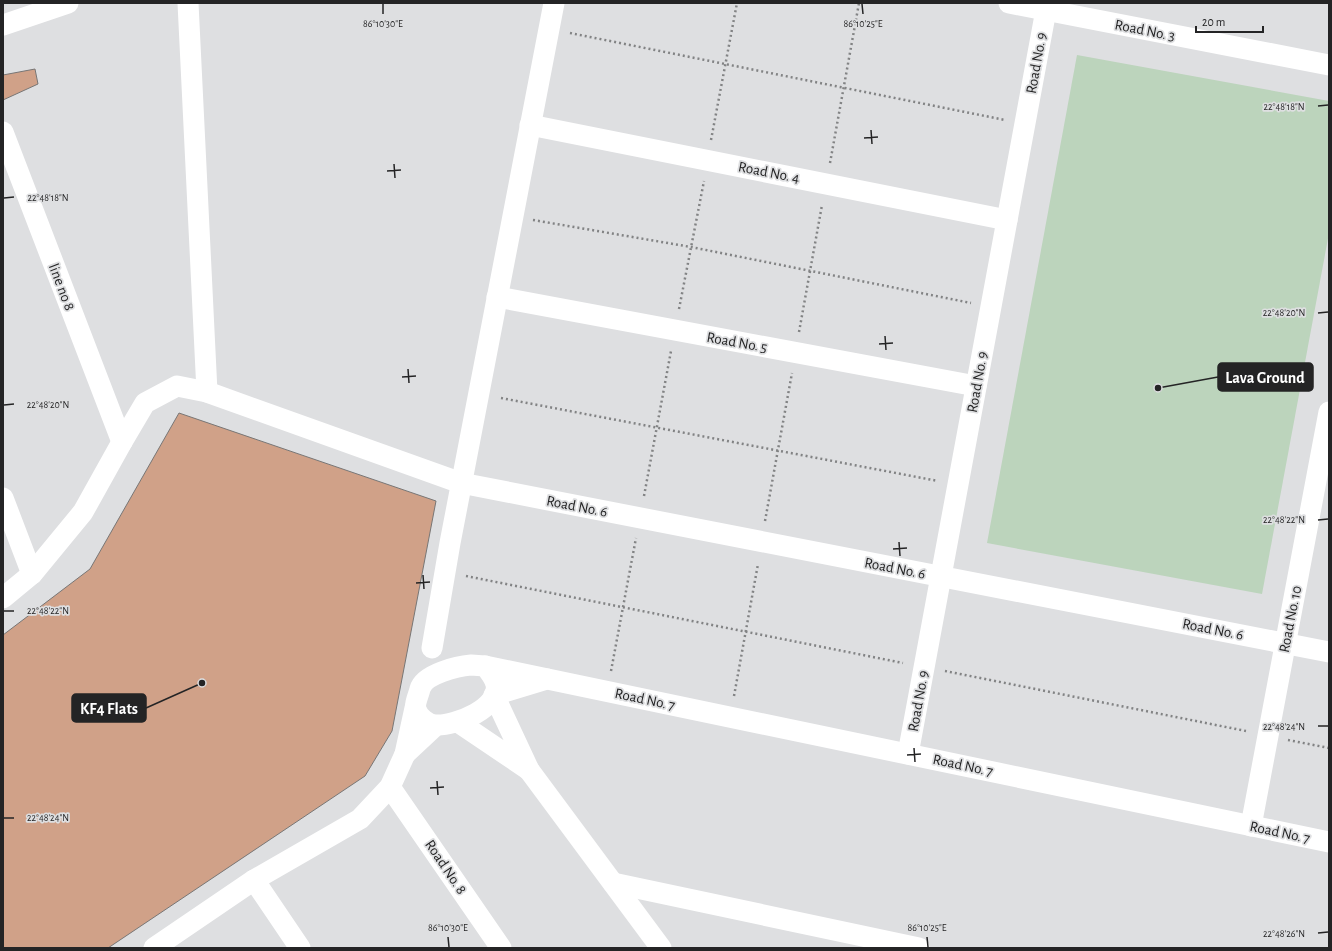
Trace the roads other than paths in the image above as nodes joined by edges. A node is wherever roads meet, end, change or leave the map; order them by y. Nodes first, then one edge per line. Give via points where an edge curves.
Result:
1 (68, 3) edge
2 (188, 3) edge
3 (554, 3) edge
4 (1009, 3) edge
5 (1046, 10) junction
6 (3, 25) edge
7 (1329, 65) edge
8 (530, 125) junction
9 (3, 132) edge
10 (1007, 220) junction
11 (497, 298) junction
12 (976, 386) junction
13 (207, 392) junction
14 (1329, 412) edge
15 (122, 442) junction
16 (1324, 463) edge
17 (461, 483) junction
18 (3, 498) edge
19 (32, 574) junction
20 (941, 576) junction
21 (3, 598) edge
22 (1285, 644) junction
23 (432, 648) junction
24 (1329, 652) edge
25 (459, 666) junction
26 (485, 666) junction
27 (549, 679) junction
28 (421, 685) junction
29 (415, 708) junction
30 (458, 722) junction
31 (435, 726) junction
32 (405, 754) junction
33 (908, 754) junction
34 (529, 770) junction
35 (390, 786) junction
36 (1251, 826) junction
37 (1329, 842) edge
38 (254, 880) junction
39 (613, 883) junction
40 (154, 948) edge
41 (300, 948) edge
42 (501, 948) edge
43 (661, 948) edge
44 (919, 948) edge

1 - 6 street
2 - 13 street
3 - 8 street
4 - 5 street, Road No. 3
5 - 7 street, Road No. 3
5 - 10 street, Road No. 9
8 - 10 street, Road No. 4
8 - 11 street
9 - 15 street, line no 8
10 - 12 street, Road No. 9
11 - 12 street, Road No. 5
11 - 17 street
12 - 20 street, Road No. 9
13 - 15 street, Road No. 6 via 177,386 145,403
13 - 17 street, Road No. 6
14 - 16 street, Road No. 10
15 - 19 street, Road No. 6 via 83,512
16 - 22 street, Road No. 10
17 - 20 street, Road No. 6
17 - 23 street
18 - 19 street
19 - 21 street, Road No. 6
20 - 22 street, Road No. 6
20 - 33 street, Road No. 9
22 - 24 street, Road No. 6
22 - 36 street, Road No. 10
23 - 25 street
23 - 28 street
25 - 26 street
25 - 28 street via 431,677
26 - 27 street, Road No. 7
26 - 30 street via 496,685 493,699 482,710
27 - 33 street, Road No. 7
27 - 34 street via 494,695
28 - 29 street
29 - 31 street via 419,717
29 - 32 street
30 - 31 street
30 - 34 street
31 - 32 street
32 - 35 street
33 - 36 street, Road No. 7
34 - 39 street
35 - 38 street via 360,819
35 - 42 street, Road No. 8
36 - 37 street, Road No. 7
38 - 40 street
38 - 41 street
39 - 43 street
39 - 44 street

